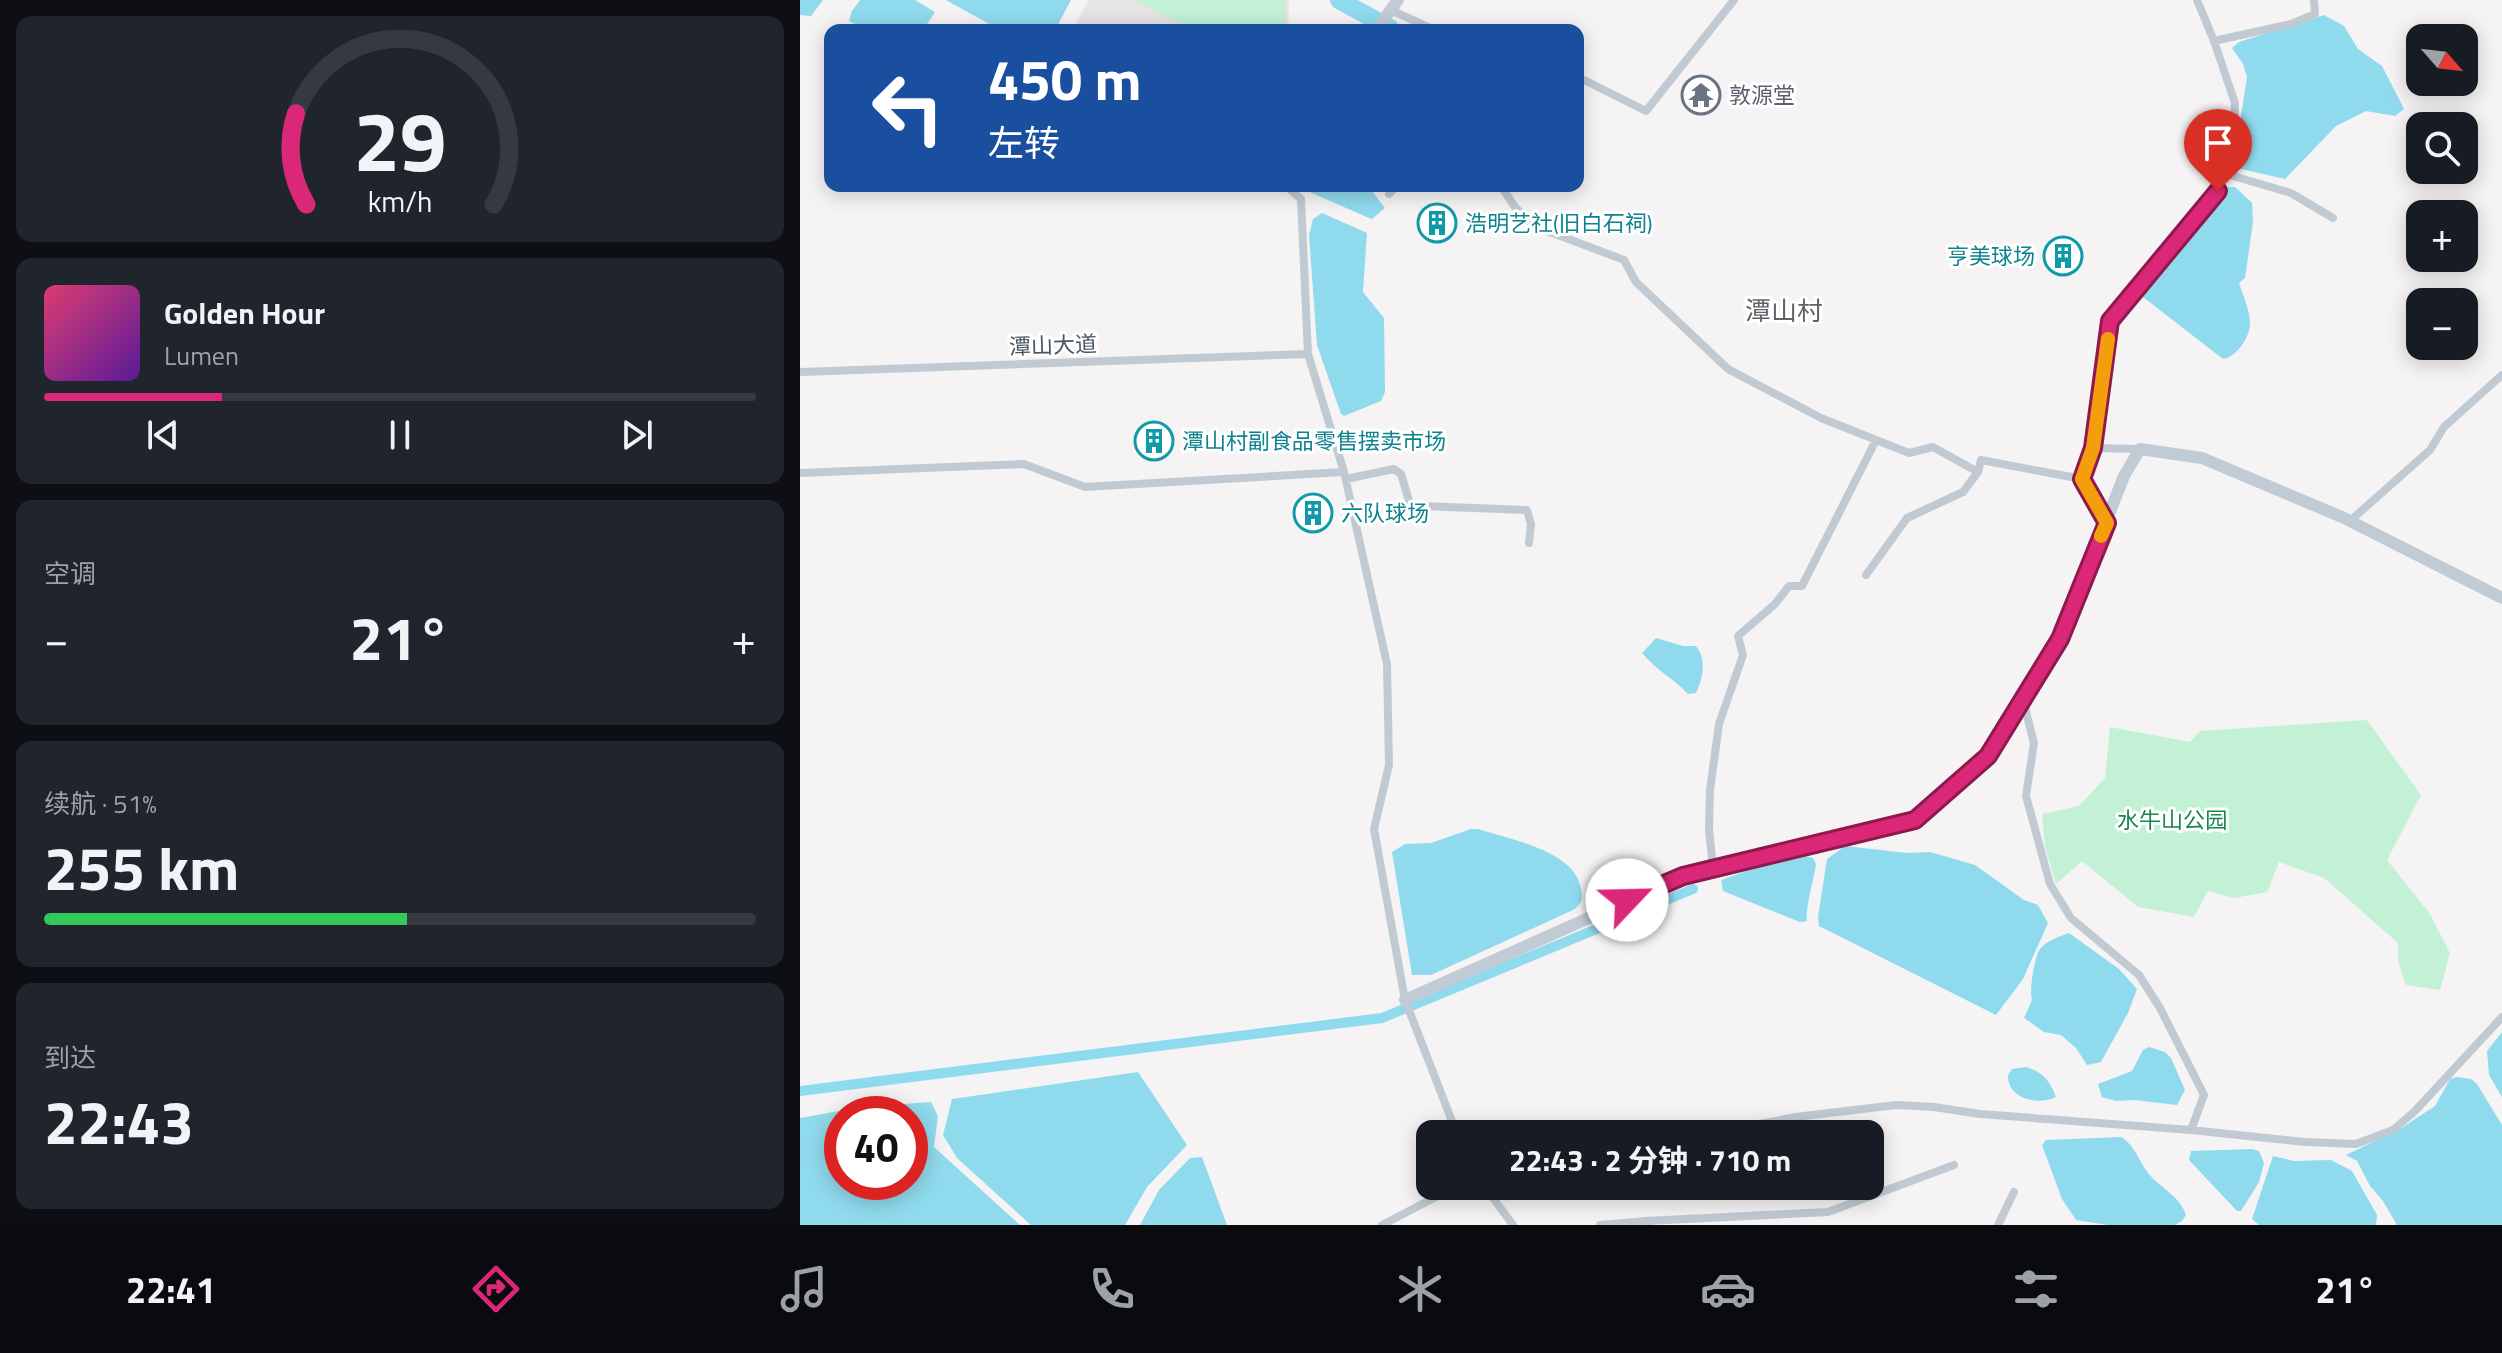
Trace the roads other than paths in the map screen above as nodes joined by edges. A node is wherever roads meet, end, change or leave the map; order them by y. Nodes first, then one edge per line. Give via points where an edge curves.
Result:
1 (1734, 0) edge
2 (2197, 0) edge
3 (2314, 0) edge
4 (1392, 9) edge
5 (1422, 24) edge
6 (2214, 41) junction
7 (1584, 80) edge
8 (2223, 173) junction
9 (1293, 192) edge
10 (1505, 192) edge
11 (2333, 218) dead end
12 (1308, 354) junction
13 (800, 372) edge
14 (2502, 375) edge
15 (1876, 440) junction
16 (2093, 448) junction
17 (2140, 449) junction
18 (1978, 472) junction
19 (800, 473) edge
20 (1345, 476) junction
21 (2082, 479) junction
22 (2350, 521) junction
23 (2107, 523) junction
24 (1529, 543) dead end
25 (1866, 575) dead end
26 (2502, 598) edge
27 (2023, 700) junction
28 (1713, 869) junction
29 (1405, 1000) junction
30 (2502, 1017) edge
31 (1452, 1120) edge
32 (1780, 1120) edge
33 (2191, 1130) junction
34 (1954, 1165) dead end
35 (2014, 1192) dead end
36 (1430, 1200) edge
37 (1496, 1200) edge
38 (1646, 1221) junction
39 (1382, 1225) edge
40 (1513, 1225) edge
41 (1600, 1225) edge
42 (1656, 1225) edge
43 (1998, 1225) edge

1 - 7 street via 1646,111
2 - 6 street
3 - 6 street via 2315,14 2291,24
4 - 5 street
6 - 8 street via 2235,103
8 - 11 street via 2291,193
8 - 16 street via 2218,191 2110,321
9 - 12 street via 1301,199
10 - 15 street via 1534,226 1624,260 1636,282 1728,369
12 - 13 street, 潭山大道
12 - 20 street
14 - 22 street via 2444,427 2430,450
15 - 18 street via 1909,453 1933,447
15 - 28 street via 1802,586 1789,586 1738,636 1743,655 1719,724 1710,790
16 - 17 street
16 - 21 street
17 - 22 street via 2202,458
17 - 23 street
18 - 21 street via 1981,460
18 - 25 street via 1963,492 1907,518
19 - 20 street via 1024,464 1085,487
20 - 24 street via 1394,469 1401,474 1410,504 1527,510
20 - 29 street via 1387,664 1389,765 1374,829
21 - 23 street
22 - 26 street
23 - 27 street via 2060,639
27 - 28 street via 1988,756 1915,820
27 - 33 street via 2034,743 2026,796 2050,884 2071,918 2139,975 2160,1008 2204,1095
28 - 29 street via 1683,876
29 - 31 street
30 - 33 street via 2393,1130 2356,1144
32 - 33 street via 1896,1105
34 - 38 street via 1828,1212
35 - 43 street
36 - 39 street
37 - 40 street
38 - 41 street
38 - 42 street

